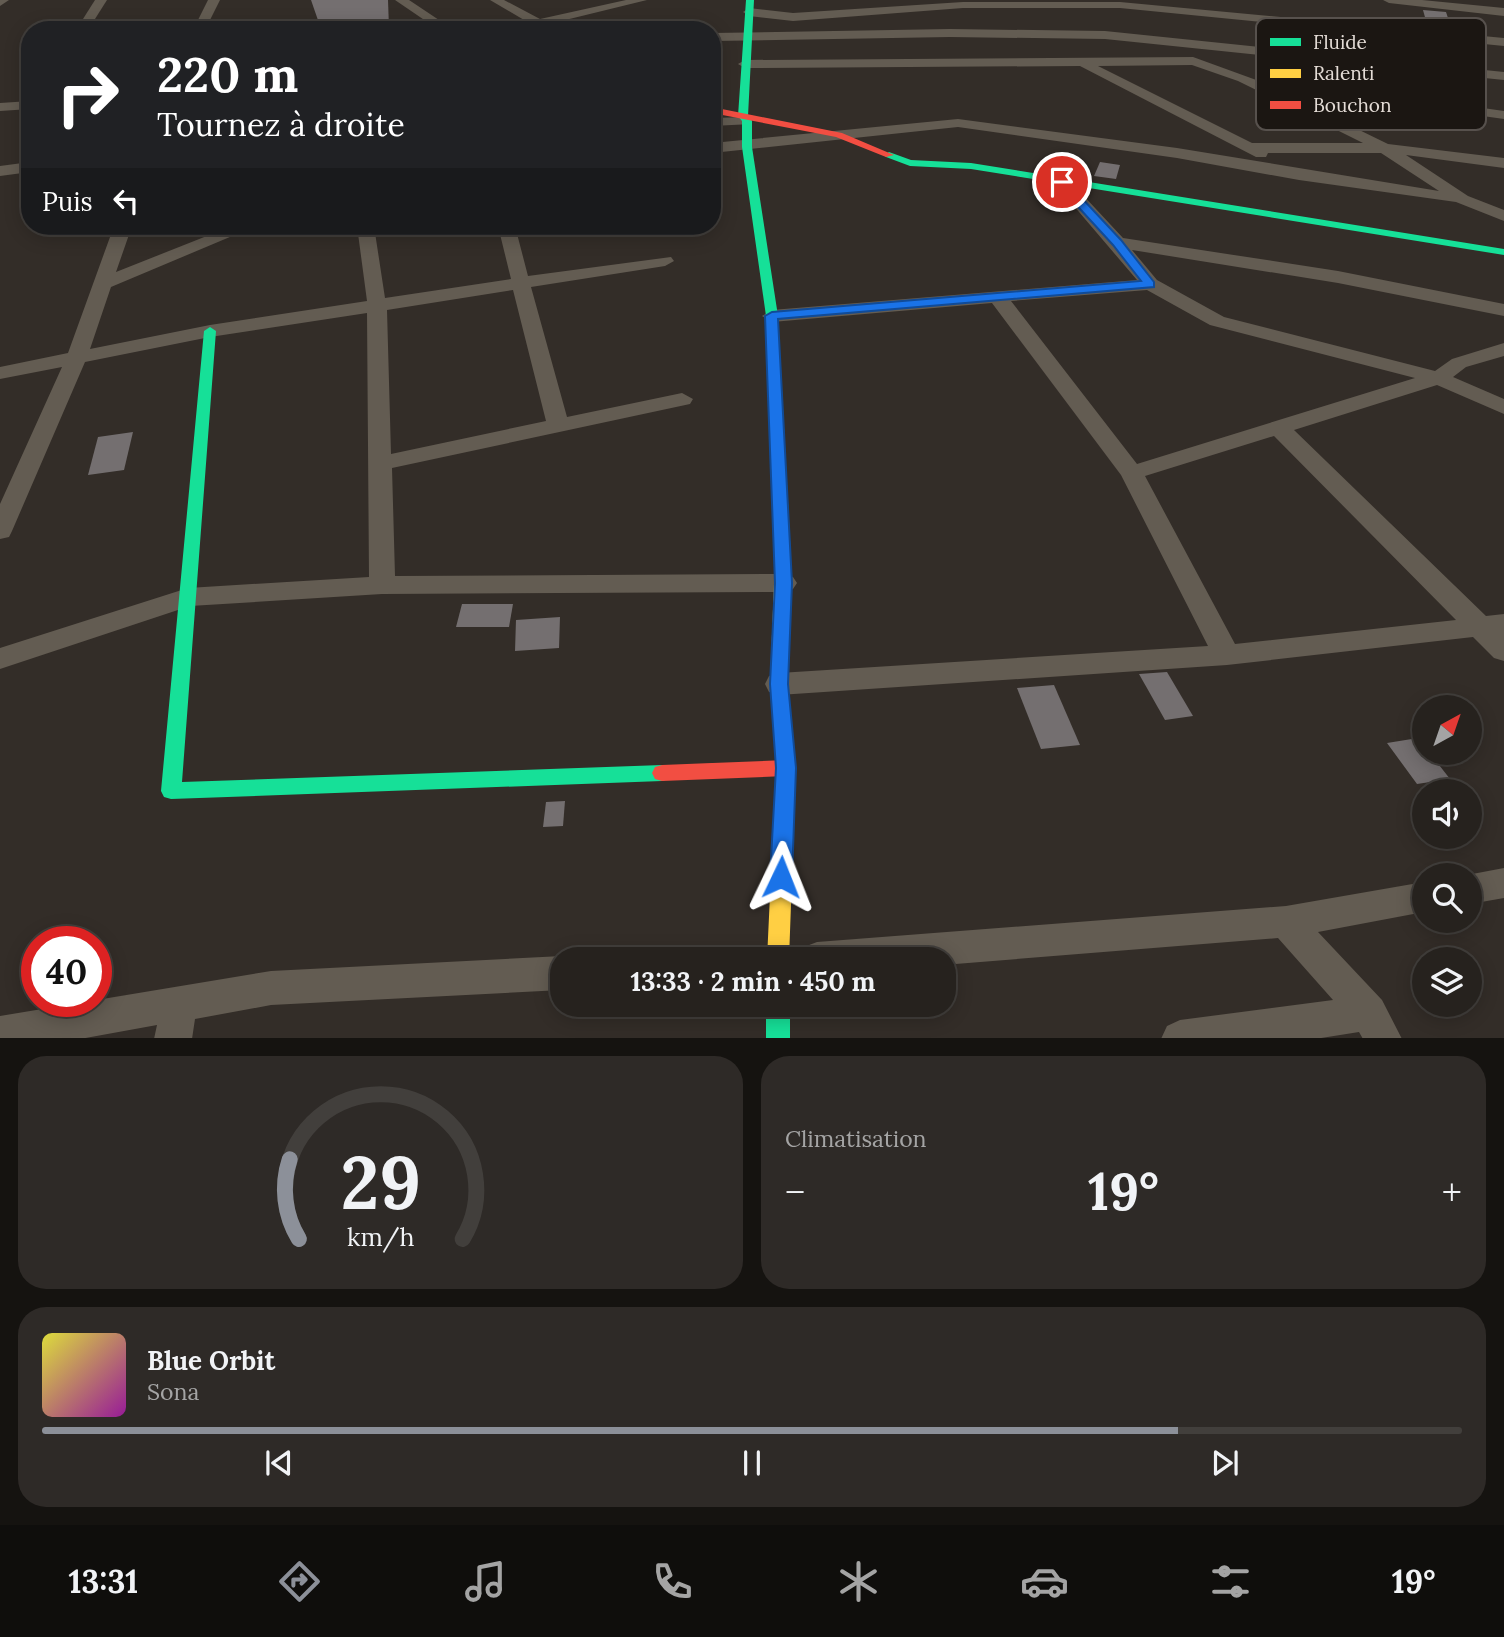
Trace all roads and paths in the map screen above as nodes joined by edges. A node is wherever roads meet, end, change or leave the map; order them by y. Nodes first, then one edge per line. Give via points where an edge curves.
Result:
1 (101, 0) edge
2 (214, 0) edge
3 (401, 0) edge
4 (1390, 0) edge
5 (630, 1) edge
6 (501, 3) edge
7 (519, 3) dead end
8 (911, 4) edge
9 (749, 6) edge
10 (1504, 12) edge
11 (1256, 18) edge
12 (88, 21) edge
13 (204, 21) edge
14 (434, 21) edge
15 (535, 21) edge
16 (561, 21) edge
17 (747, 35) junction
18 (721, 36) edge
19 (1486, 41) edge
20 (1504, 43) edge
21 (1202, 46) junction
22 (1256, 51) edge
23 (1194, 61) junction
24 (1081, 62) junction
25 (745, 64) junction
26 (1486, 74) edge
27 (1504, 76) edge
28 (1243, 78) junction
29 (1256, 80) edge
30 (1256, 84) edge
31 (21, 106) edge
32 (0, 107) edge
33 (721, 112) edge
34 (1486, 112) edge
35 (1504, 115) edge
36 (745, 119) junction
37 (721, 121) edge
38 (1348, 130) edge
39 (839, 135) junction
40 (747, 147) junction
41 (721, 148) edge
42 (1248, 148) junction
43 (1384, 148) junction
44 (1504, 163) edge
45 (21, 168) edge
46 (0, 171) edge
47 (1299, 175) junction
48 (1062, 182) junction
49 (1462, 199) junction
50 (1504, 216) edge
51 (120, 235) edge
52 (224, 235) edge
53 (366, 235) edge
54 (509, 235) edge
55 (1117, 242) junction
56 (1504, 252) edge
57 (665, 261) dead end
58 (523, 282) junction
59 (104, 283) junction
60 (1150, 284) junction
61 (999, 299) junction
62 (377, 305) junction
63 (1504, 310) edge
64 (772, 316) junction
65 (210, 331) junction
66 (1504, 349) edge
67 (77, 357) junction
68 (0, 373) edge
69 (1438, 379) junction
70 (682, 399) dead end
71 (1504, 407) edge
72 (558, 425) junction
73 (1279, 428) junction
74 (381, 463) junction
75 (1132, 473) junction
76 (0, 531) edge
77 (784, 583) junction
78 (382, 585) junction
79 (188, 597) junction
80 (1493, 625) edge
81 (1504, 651) edge
82 (1227, 656) junction
83 (0, 659) edge
84 (779, 684) junction
85 (786, 768) junction
86 (1504, 883) edge
87 (1482, 887) edge
88 (1412, 899) edge
89 (1286, 922) junction
90 (779, 947) edge
91 (956, 948) edge
92 (550, 974) edge
93 (778, 1017) edge
94 (176, 1021) edge
95 (1376, 1026) edge
96 (0, 1034) edge
97 (778, 1038) edge
98 (1180, 1038) edge

1 - 12 street
2 - 13 street
3 - 14 street
4 - 10 street
5 - 16 street
6 - 7 street
6 - 15 street
8 - 9 street via 793,17
8 - 11 street via 1120,5
9 - 17 street
17 - 18 street
17 - 21 street via 1105,34
17 - 25 street
19 - 20 street
21 - 22 street
21 - 23 street
23 - 24 street
23 - 28 street
24 - 25 street
24 - 42 street
25 - 36 street
26 - 27 street
28 - 29 street
28 - 30 street
31 - 32 street
33 - 36 street
34 - 35 street
36 - 37 street
36 - 39 street
36 - 40 street
38 - 43 street
39 - 40 street
39 - 47 street via 958,123
39 - 48 street via 910,163 971,166
40 - 41 street
40 - 64 street
42 - 43 street
42 - 47 street
43 - 44 street
43 - 49 street
45 - 46 street
47 - 49 street
48 - 55 street
48 - 56 street
49 - 50 street
51 - 59 street
52 - 59 street
53 - 62 street
54 - 58 street
55 - 60 street
55 - 63 street via 1338,277
57 - 58 street
58 - 62 street
58 - 72 street
59 - 67 street
60 - 61 street
60 - 69 street via 1237,328
61 - 64 street
61 - 75 street
62 - 65 street
62 - 74 street
64 - 77 street
65 - 67 street
65 - 79 street
66 - 69 street via 1459,362
67 - 68 street
67 - 76 street
69 - 71 street
69 - 73 street
70 - 72 street
72 - 74 street
73 - 75 street
73 - 80 street
74 - 78 street
75 - 82 street
77 - 78 street
77 - 84 street
78 - 79 street
79 - 83 street
79 - 85 street via 171,791
80 - 81 street
80 - 82 street
82 - 84 street
84 - 85 street
85 - 90 street
86 - 87 street
88 - 89 street
89 - 91 street
89 - 95 street
92 - 94 street via 271,988
93 - 97 street
94 - 96 street
95 - 98 street

